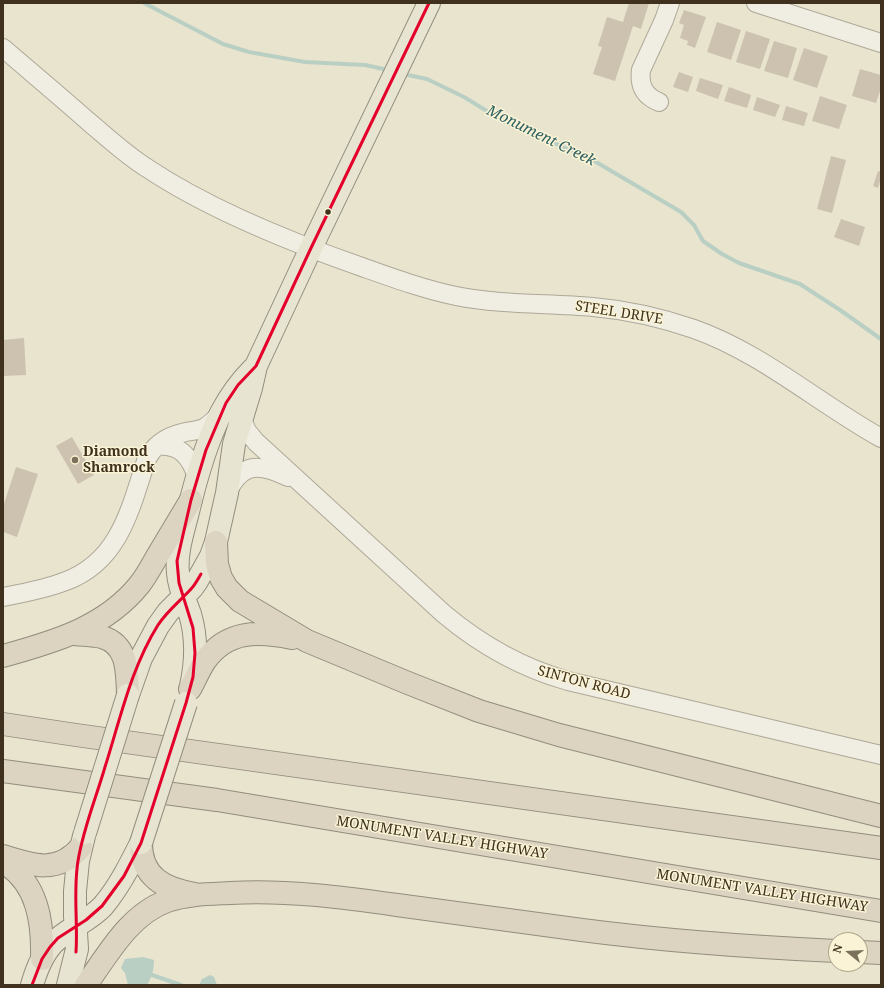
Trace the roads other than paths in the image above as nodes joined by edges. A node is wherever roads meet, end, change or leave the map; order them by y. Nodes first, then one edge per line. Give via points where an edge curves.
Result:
1 (670, 3) edge
2 (756, 3) edge
3 (429, 4) edge
4 (881, 43) edge
5 (3, 48) edge
6 (659, 102) dead end
7 (311, 248) junction
8 (256, 366) junction
9 (221, 414) junction
10 (242, 414) junction
11 (881, 438) edge
12 (156, 446) junction
13 (197, 477) junction
14 (299, 483) junction
15 (227, 493) junction
16 (191, 500) junction
17 (216, 542) junction
18 (3, 597) edge
19 (183, 597) junction
20 (75, 634) junction
21 (307, 641) junction
22 (3, 656) edge
23 (128, 695) junction
24 (188, 696) junction
25 (3, 724) edge
26 (881, 755) edge
27 (3, 771) edge
28 (881, 816) edge
29 (83, 840) junction
30 (141, 843) junction
31 (881, 848) edge
32 (3, 856) edge
33 (3, 862) edge
34 (200, 895) junction
35 (881, 911) edge
36 (76, 927) junction
37 (828, 951) edge
38 (868, 952) edge
39 (881, 953) edge
40 (42, 959) junction
41 (32, 985) edge
42 (68, 985) edge
43 (86, 985) edge

1 - 6 street via 640,77 646,95
2 - 4 street
3 - 7 main road
5 - 7 street, STEEL DRIVE via 145,167 230,213
7 - 8 main road
7 - 11 street, STEEL DRIVE via 412,284 456,296 490,302 606,308 695,329 738,349
8 - 9 main road via 238,385
8 - 10 main road
9 - 12 street via 203,428 171,436
9 - 13 main road
10 - 14 street, SINTON ROAD via 244,425 251,437
10 - 15 main road via 231,456
12 - 13 street via 171,446 180,451 192,463
12 - 18 street via 146,461 121,530 99,562 65,582
13 - 16 main road
14 - 15 street, SINTON ROAD via 275,471 256,468 238,475
14 - 26 street, SINTON ROAD via 459,627 486,645 537,671 568,681
15 - 17 main road
16 - 19 main road via 180,542 178,561 179,583
16 - 20 highway via 141,583 109,614
17 - 19 main road via 197,581
17 - 21 highway via 219,572 232,594 255,611
19 - 23 main road via 155,631 141,658
19 - 24 main road via 195,640 194,665
20 - 22 highway
20 - 23 highway via 102,637 120,649 126,664
21 - 24 highway via 264,634 231,639 215,649 206,659
21 - 28 highway via 429,692 492,715 597,746
23 - 29 main road, bridge
24 - 30 main road, bridge
25 - 31 highway
27 - 35 highway, MONUMENT VALLEY HIGHWAY via 218,800
29 - 32 highway via 76,854 66,861 50,866 30,864
29 - 36 main road via 75,891
30 - 34 highway via 144,863 155,878 173,889
30 - 36 main road via 110,897 91,917
33 - 40 highway via 27,884 36,903 42,932
34 - 37 highway via 269,892 312,895 647,938
34 - 43 highway via 172,899 146,912 123,934
36 - 40 main road via 56,940
36 - 42 main road via 76,949
38 - 39 highway
40 - 41 main road

